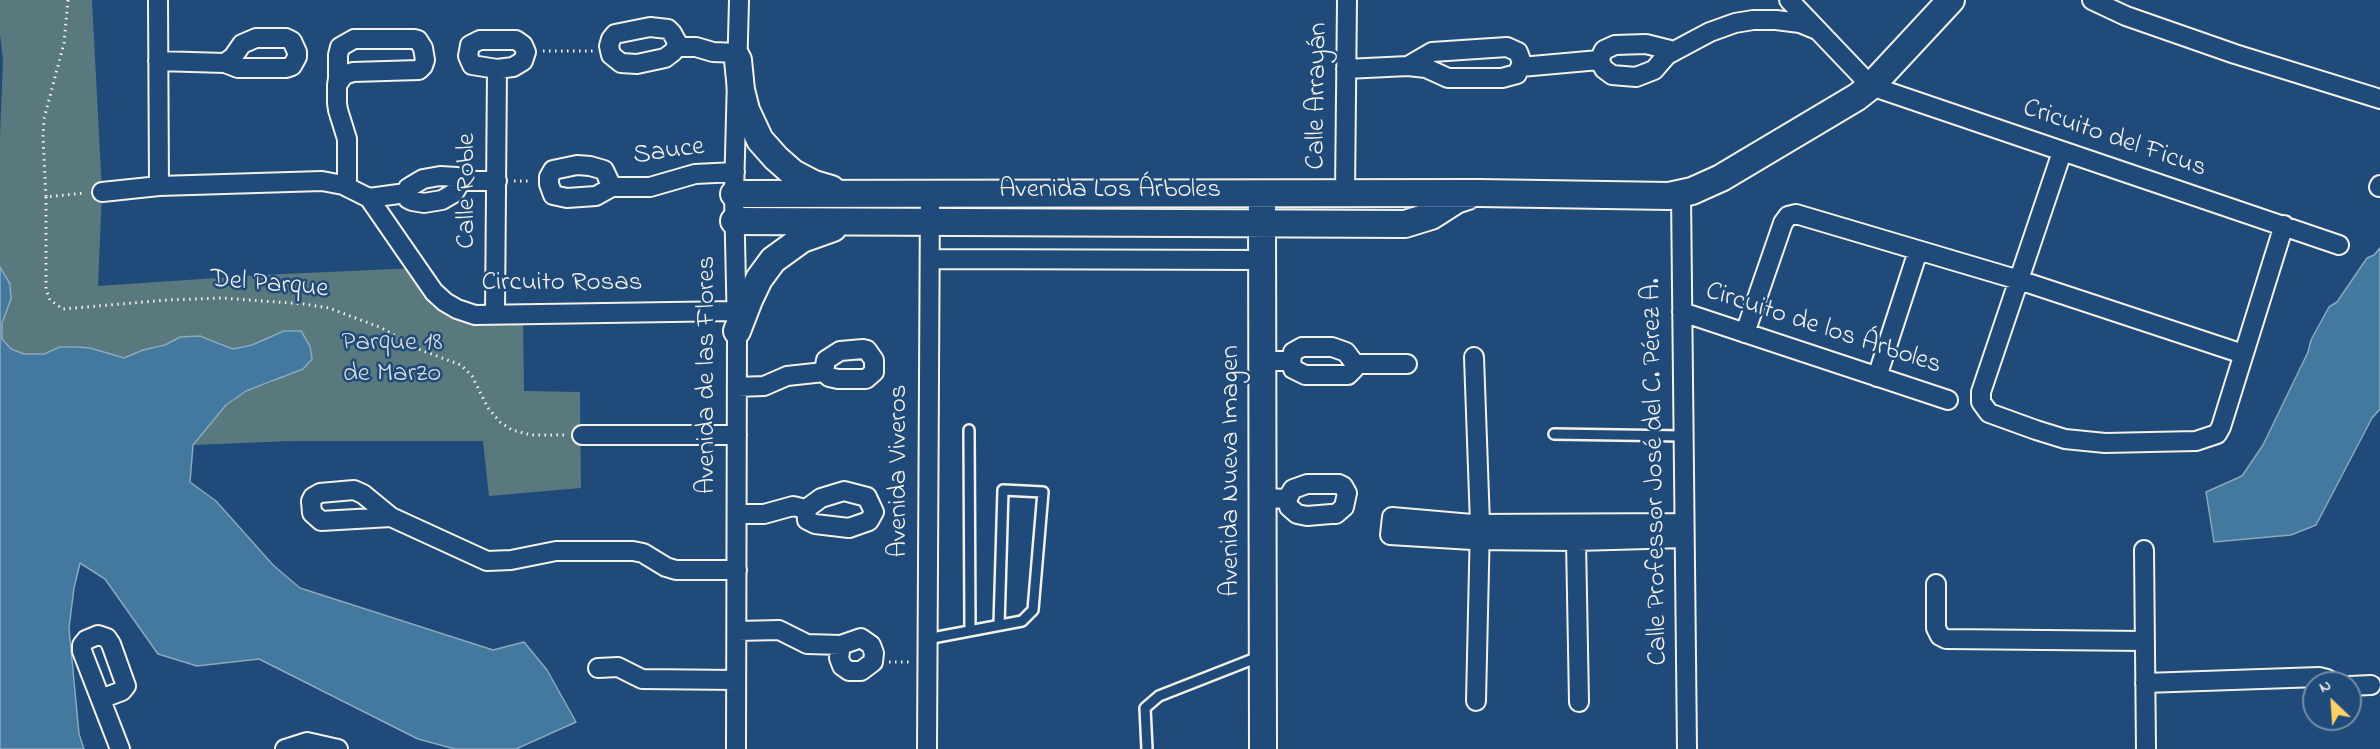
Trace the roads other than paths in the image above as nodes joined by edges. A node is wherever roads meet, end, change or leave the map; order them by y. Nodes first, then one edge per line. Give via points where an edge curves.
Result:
1 (158, 0) edge
2 (739, 0) edge
3 (1347, 0) edge
4 (1789, 0) edge
5 (1951, 0) edge
6 (2092, 0) edge
7 (1819, 30) junction
8 (678, 44) junction
9 (1674, 51) junction
10 (738, 56) junction
11 (1599, 60) junction
12 (158, 61) junction
13 (225, 63) dead end
14 (1408, 66) junction
15 (1521, 67) junction
16 (497, 69) junction
17 (1346, 69) junction
18 (337, 85) junction
19 (1871, 86) junction
20 (2380, 99) edge
21 (2062, 152) junction
22 (461, 181) junction
23 (497, 181) junction
24 (734, 183) junction
25 (159, 186) junction
26 (347, 187) junction
27 (612, 187) junction
28 (102, 192) road end
29 (1261, 193) junction
30 (1345, 193) junction
31 (1479, 193) junction
32 (406, 194) junction
33 (848, 194) junction
34 (930, 194) junction
35 (1019, 194) junction
36 (1681, 194) junction
37 (369, 198) junction
38 (734, 221) junction
39 (880, 222) junction
40 (930, 222) junction
41 (1019, 222) junction
42 (1262, 222) junction
43 (2283, 225) junction
44 (2339, 245) dead end
45 (1918, 251) junction
46 (930, 259) junction
47 (1262, 260) junction
48 (2019, 280) junction
49 (1682, 312) junction
50 (495, 314) junction
51 (737, 321) junction
52 (1744, 333) junction
53 (2243, 354) junction
54 (1474, 357) dead end
55 (1262, 361) junction
56 (1291, 361) junction
57 (1407, 363) dead end
58 (1355, 364) junction
59 (824, 372) dead end
60 (1877, 377) junction
61 (737, 387) junction
62 (1948, 400) dead end
63 (969, 430) dead end
64 (1554, 434) dead end
65 (582, 435) road end
66 (737, 435) junction
67 (1683, 436) junction
68 (806, 509) dead end
69 (737, 514) junction
70 (391, 517) dead end
71 (1684, 531) junction
72 (1480, 532) junction
73 (1567, 535) junction
74 (2144, 550) dead end
75 (737, 570) junction
76 (1936, 584) dead end
77 (999, 625) junction
78 (970, 631) junction
79 (736, 632) junction
80 (927, 639) junction
81 (2145, 641) junction
82 (841, 645) junction
83 (1263, 655) junction
84 (598, 668) dead end
85 (2302, 678) edge
86 (736, 680) junction
87 (2145, 683) junction
88 (2362, 685) edge
89 (2372, 685) dead end
90 (1476, 701) dead end
91 (1579, 702) dead end
92 (103, 703) dead end
93 (120, 749) edge
94 (285, 749) edge
95 (338, 749) edge
96 (737, 749) edge
97 (927, 749) edge
98 (1147, 749) edge
99 (1263, 749) edge
100 (1687, 749) edge
101 (2146, 749) edge

1 - 12 street
2 - 10 street, Avenida de las Flores
3 - 17 street, Calle Arrayán
4 - 7 street
5 - 19 street, Avenida Los Árboles
6 - 20 street via 2235,54
7 - 9 street via 1792,22 1744,21 1710,32
7 - 19 street
8 - 8 street via 668,29 650,27 615,34 610,50 621,63 637,64 665,58
8 - 10 street
9 - 11 street via 1646,44 1615,45 1604,50
9 - 11 street via 1654,70 1635,77 1611,75
10 - 24 street, Avenida de las Flores
10 - 33 street via 746,111 767,148 804,179
11 - 15 street
12 - 13 street
12 - 25 street
14 - 15 street via 1459,78 1511,77
14 - 15 street via 1432,52 1507,47 1518,51
14 - 17 street
16 - 16 street via 472,65 468,56 470,45 480,40 516,40 523,45 523,61
16 - 23 street, Calle Roble
17 - 30 street, Calle Arrayán
18 - 18 street via 338,51 354,39 414,39 423,48 425,60 418,70 353,72 344,75
18 - 26 street via 338,116 347,139
19 - 21 street, Cricuito del Ficus
19 - 36 street, Avenida Los Árboles via 1843,107 1731,172
21 - 43 street, Cricuito del Ficus
21 - 48 street
22 - 23 street
22 - 32 street via 447,175 431,177 408,188
22 - 32 street via 454,193 442,200 412,201
23 - 50 street, Calle Roble
24 - 27 street, Sauce via 695,174 650,187
24 - 33 street, Avenida Los Árboles
24 - 38 street, Avenida de las Flores
25 - 26 street, Circuito Rosas via 322,181
25 - 28 street, Circuito Rosas
26 - 37 street, Circuito Rosas
27 - 27 street, Sauce via 604,170 577,165 553,170 549,181 553,195 567,198 596,196
29 - 30 street, Avenida Los Árboles
29 - 35 street, Avenida Los Árboles
29 - 42 street, Avenida Nueva Imagen
30 - 31 street, Avenida Los Árboles
31 - 36 street, Avenida Los Árboles
31 - 42 street, Avenida Los Árboles via 1405,224
32 - 37 street
33 - 34 street, Avenida Los Árboles
34 - 35 street, Avenida Los Árboles
34 - 40 street, Avenida Viveros
35 - 41 street
36 - 49 street, Calle Professor José del C. Pérez A.
37 - 50 street, Circuito Rosas via 424,279 445,302 475,315
38 - 39 street, Avenida Los Árboles
38 - 51 street, Avenida de las Flores
39 - 40 street, Avenida Los Árboles
39 - 51 street via 826,229 782,252 759,279
40 - 41 street, Avenida Los Árboles
40 - 46 street, Avenida Viveros
41 - 42 street, Avenida Los Árboles
42 - 47 street, Avenida Nueva Imagen
43 - 44 street, Cricuito del Ficus
43 - 53 street
45 - 48 street
45 - 52 street via 1799,214 1790,215 1783,223
45 - 60 street
46 - 47 street
46 - 80 street, Avenida Viveros
47 - 55 street, Avenida Nueva Imagen
48 - 53 street
48 - 53 street via 1982,402 1991,414 2052,435 2105,443 2192,441 2214,436 2221,427
49 - 52 street, Circuito de los Árboles
49 - 67 street, Calle Professor José del C. Pérez A.
50 - 51 street, Circuito Rosas
51 - 61 street, Avenida de las Flores
52 - 60 street, Circuito de los Árboles
54 - 72 street
55 - 56 street
55 - 83 street, Avenida Nueva Imagen via 1275,498
56 - 58 street via 1293,369 1305,375 1348,375
56 - 58 street via 1293,352 1302,347 1332,347 1346,352
57 - 58 street
59 - 61 street via 787,376 764,386
60 - 62 street, Circuito de los Árboles
61 - 66 street, Avenida de las Flores
63 - 78 lane
64 - 67 lane
65 - 66 street
66 - 69 street, Avenida de las Flores
67 - 71 street, Calle Professor José del C. Pérez A.
68 - 69 street via 789,506 764,514
69 - 75 street, Avenida de las Flores
70 - 75 street via 487,561 556,550 633,551 676,570
71 - 73 street
71 - 100 street, Calle Professor José del C. Pérez A.
72 - 73 street
72 - 90 street
73 - 91 street
74 - 81 street
75 - 79 street, Avenida de las Flores
76 - 81 street via 1936,628 1946,639
77 - 77 lane via 1022,621 1034,610 1043,492 1003,490
77 - 78 lane
78 - 80 lane
79 - 82 street via 779,630 803,643
79 - 86 street, Avenida de las Flores
80 - 97 street, Avenida Viveros
81 - 87 street
82 - 82 street via 864,639 873,648 873,662 861,670 849,671 838,658
83 - 98 lane via 1159,696 1145,708
83 - 99 street, Avenida Nueva Imagen
84 - 86 street via 618,667 642,679
85 - 87 street
86 - 96 street, Avenida de las Flores
87 - 101 street
88 - 89 street
92 - 93 street
94 - 95 street via 307,742

